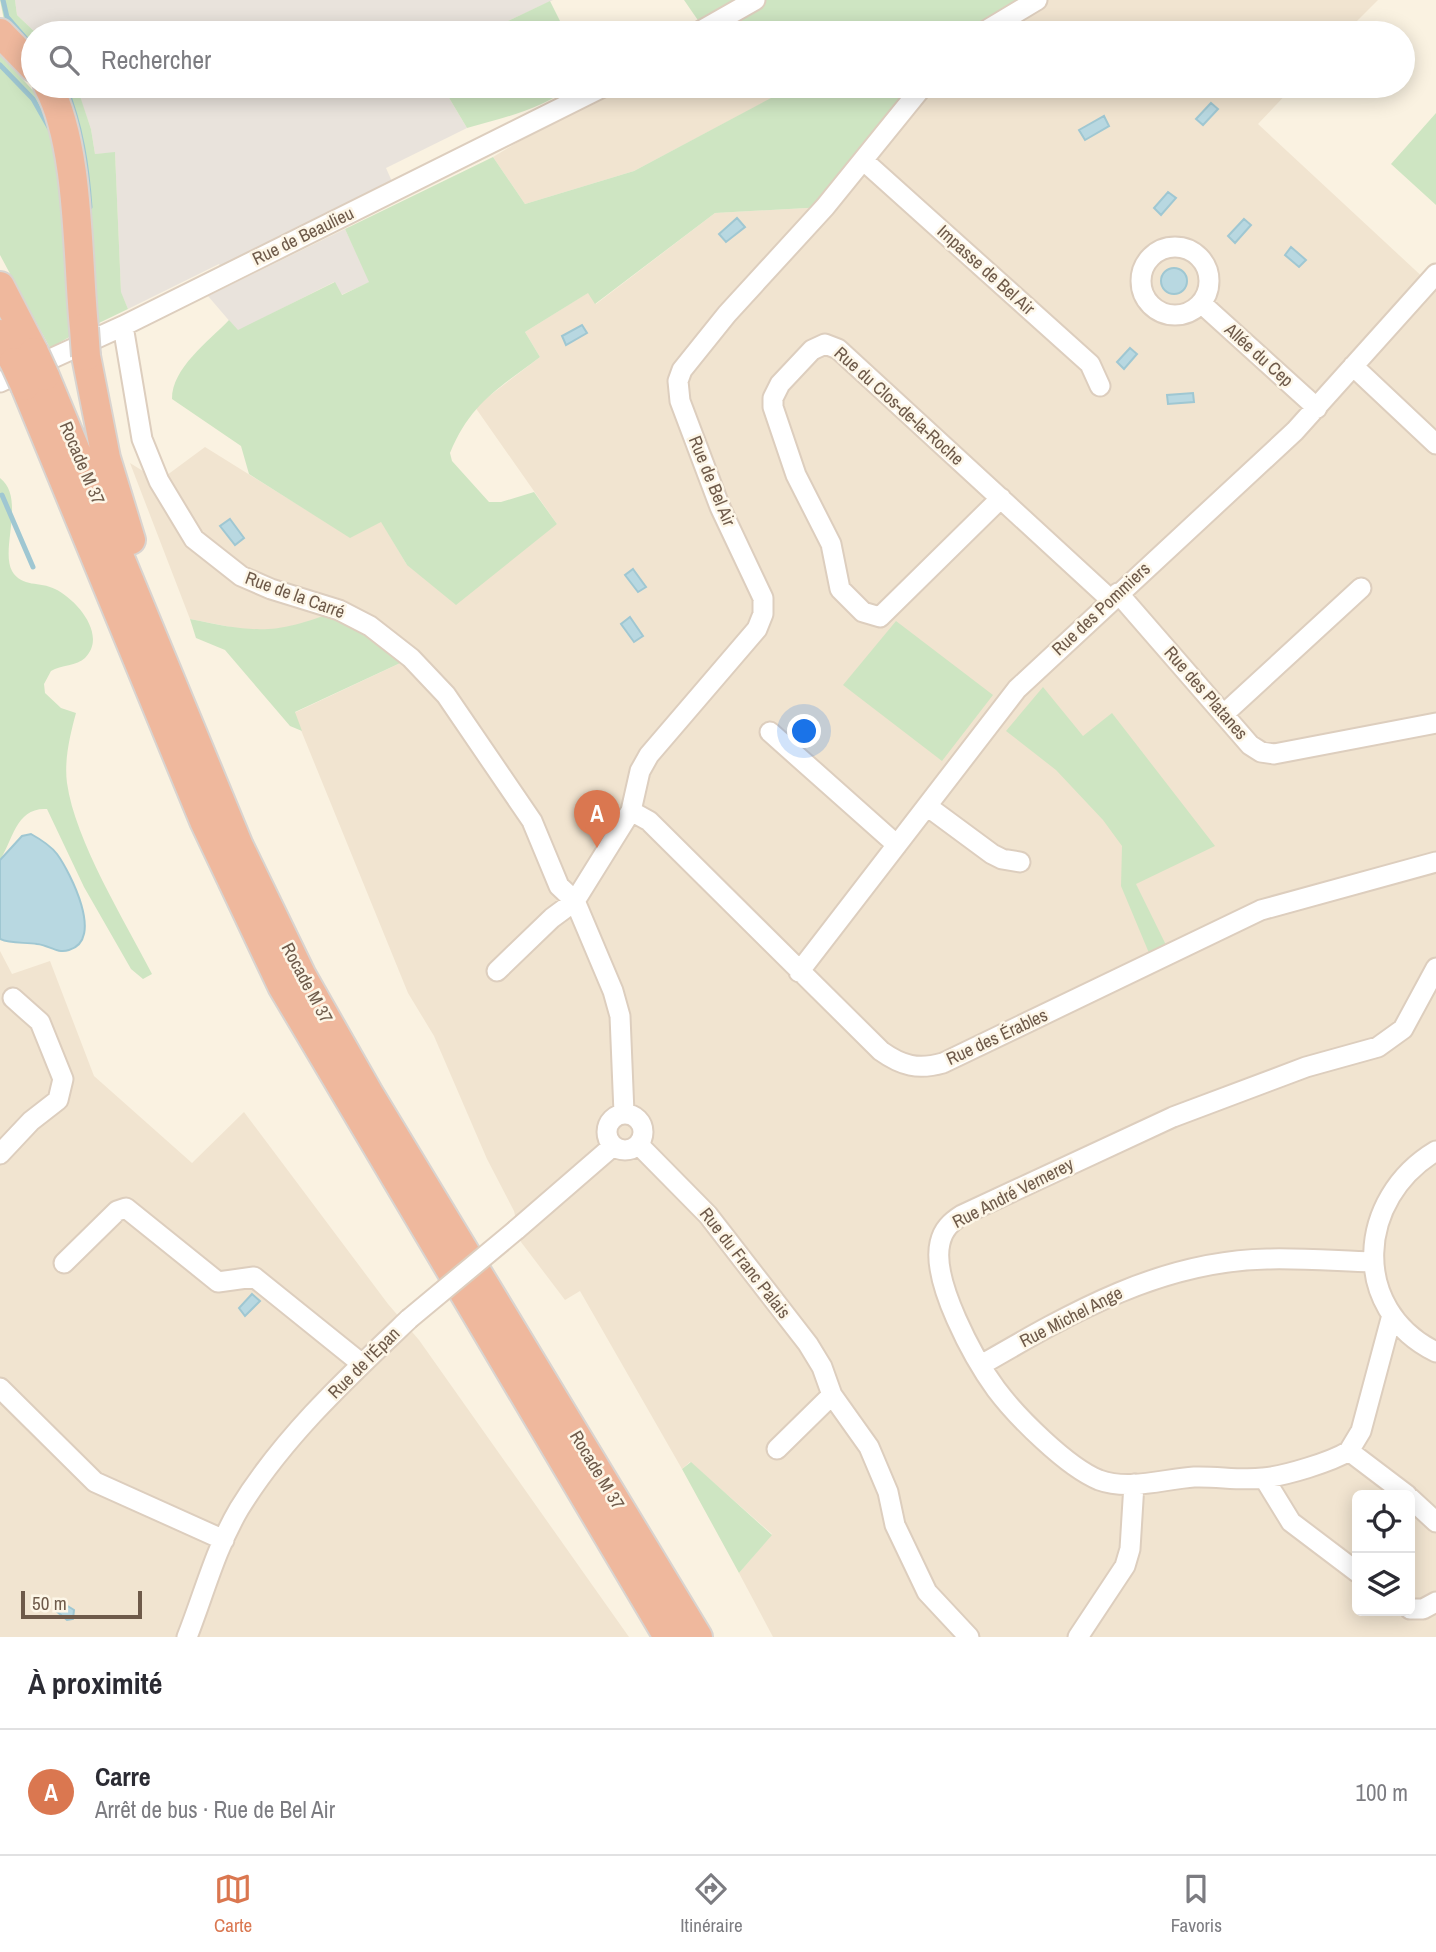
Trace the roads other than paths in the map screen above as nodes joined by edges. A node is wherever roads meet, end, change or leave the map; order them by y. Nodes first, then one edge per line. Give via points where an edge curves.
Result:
1 (755, 0) edge
2 (1037, 0) edge
3 (718, 21) edge
4 (1002, 21) edge
5 (0, 33) edge
6 (21, 55) edge
7 (53, 98) edge
8 (581, 98) edge
9 (914, 98) edge
10 (864, 161) junction
11 (1436, 274) edge
12 (0, 286) edge
13 (1201, 303) dead end
14 (123, 326) junction
15 (0, 334) edge
16 (1353, 366) junction
17 (24, 372) edge
18 (1100, 386) dead end
19 (1317, 408) junction
20 (1436, 443) edge
21 (1001, 498) junction
22 (1361, 588) dead end
23 (1114, 597) junction
24 (160, 655) junction
25 (1225, 713) junction
26 (1436, 723) edge
27 (770, 732) dead end
28 (927, 806) junction
29 (631, 811) junction
30 (897, 845) junction
31 (1020, 862) dead end
32 (1436, 862) edge
33 (575, 901) junction
34 (1436, 968) edge
35 (497, 971) dead end
36 (799, 972) junction
37 (13, 998) dead end
38 (624, 1113) junction
39 (639, 1144) junction
40 (613, 1146) junction
41 (1436, 1152) edge
42 (0, 1154) edge
43 (1373, 1262) junction
44 (64, 1263) dead end
45 (1392, 1315) junction
46 (1436, 1352) edge
47 (362, 1364) junction
48 (981, 1366) junction
49 (0, 1388) edge
50 (832, 1395) junction
51 (777, 1449) dead end
52 (1349, 1451) junction
53 (1264, 1478) junction
54 (1135, 1484) junction
55 (1400, 1490) edge
56 (1415, 1502) edge
57 (1436, 1522) edge
58 (223, 1540) junction
59 (1352, 1568) edge
60 (1436, 1602) edge
61 (1415, 1609) edge
62 (187, 1637) edge
63 (668, 1637) edge
64 (698, 1637) edge
65 (969, 1637) edge
66 (1078, 1637) edge

1 - 3 street
2 - 4 street
5 - 6 highway
7 - 24 highway, bridge via 68,146 86,356 106,458 149,594
8 - 14 street, Rue de Beaulieu
9 - 10 street, Rue de Bel Air
10 - 18 street, Impasse de Bel Air via 1090,364
10 - 29 street, Rue de Bel Air via 727,314 678,381 680,401 720,507 762,598 763,614 757,629 649,755 640,771
11 - 16 street, Rue des Pommiers
12 - 17 highway, Rocade M 37
13 - 19 street, Allée du Cep
14 - 17 street, Rue de Beaulieu
14 - 33 street, Rue de la Carré via 142,439 159,481 194,539 241,576 340,610 370,626 411,658 446,695 490,758 532,821 559,886
15 - 17 highway, Rocade M 37
16 - 19 street, Rue des Pommiers
16 - 20 street
17 - 24 highway, Rocade M 37
17 - 63 highway, Rocade M 37 via 204,821 282,986
19 - 23 street, Rue des Pommiers
21 - 21 street, Rue du Clos-de-la-Roche via 832,345 812,350 776,391 773,407 796,475 831,544 840,589 863,612 880,617 892,608
21 - 23 street, Rue du Clos-de-la-Roche
22 - 25 street
23 - 25 street, Rue des Platanes
23 - 28 street, Rue des Pommiers via 1017,689
24 - 64 highway, Rocade M 37 via 239,846 302,976
25 - 26 street, Rue des Platanes via 1250,745 1274,754
27 - 30 street
28 - 30 street, Rue des Pommiers
28 - 31 street via 992,854
29 - 33 street, Rue de Bel Air
29 - 36 street, Rue des Érables via 649,821
30 - 36 street, Rue des Pommiers
32 - 36 street, Rue des Érables via 1261,911 929,1067 893,1060
33 - 35 street
33 - 38 street via 620,1016
34 - 48 street, Rue André Vernerey via 1403,1028 1378,1047 1306,1067 1173,1117 953,1220 943,1234 939,1262
37 - 42 street via 40,1022 64,1079 58,1100
38 - 39 street via 640,1121 644,1133
38 - 40 street via 609,1123 607,1135
39 - 40 street via 629,1150
39 - 50 street, Rue du Franc Palais via 708,1215 748,1265 808,1344
40 - 47 street, Rue de l'Épan, bridge
41 - 43 street via 1409,1172 1389,1198 1376,1231
43 - 45 street
43 - 48 street, Rue Michel Ange via 1266,1259 1184,1270 1096,1300
44 - 47 street via 117,1210 126,1208 218,1282 254,1277
45 - 46 street
45 - 52 street via 1361,1431
47 - 58 street, Rue de l'Épan via 294,1436 239,1509
48 - 54 street, Rue André Vernerey via 1014,1410 1074,1465 1101,1481
49 - 58 street via 95,1482
50 - 51 street
50 - 65 street, Rue du Franc Palais via 869,1447 888,1492 895,1525 927,1592
52 - 53 street, Rue André Vernerey
52 - 55 street
53 - 54 street, Rue André Vernerey via 1194,1477
53 - 59 street via 1291,1522
54 - 66 street via 1125,1566
56 - 57 street
58 - 62 street, Rue de l'Épan
60 - 61 street

